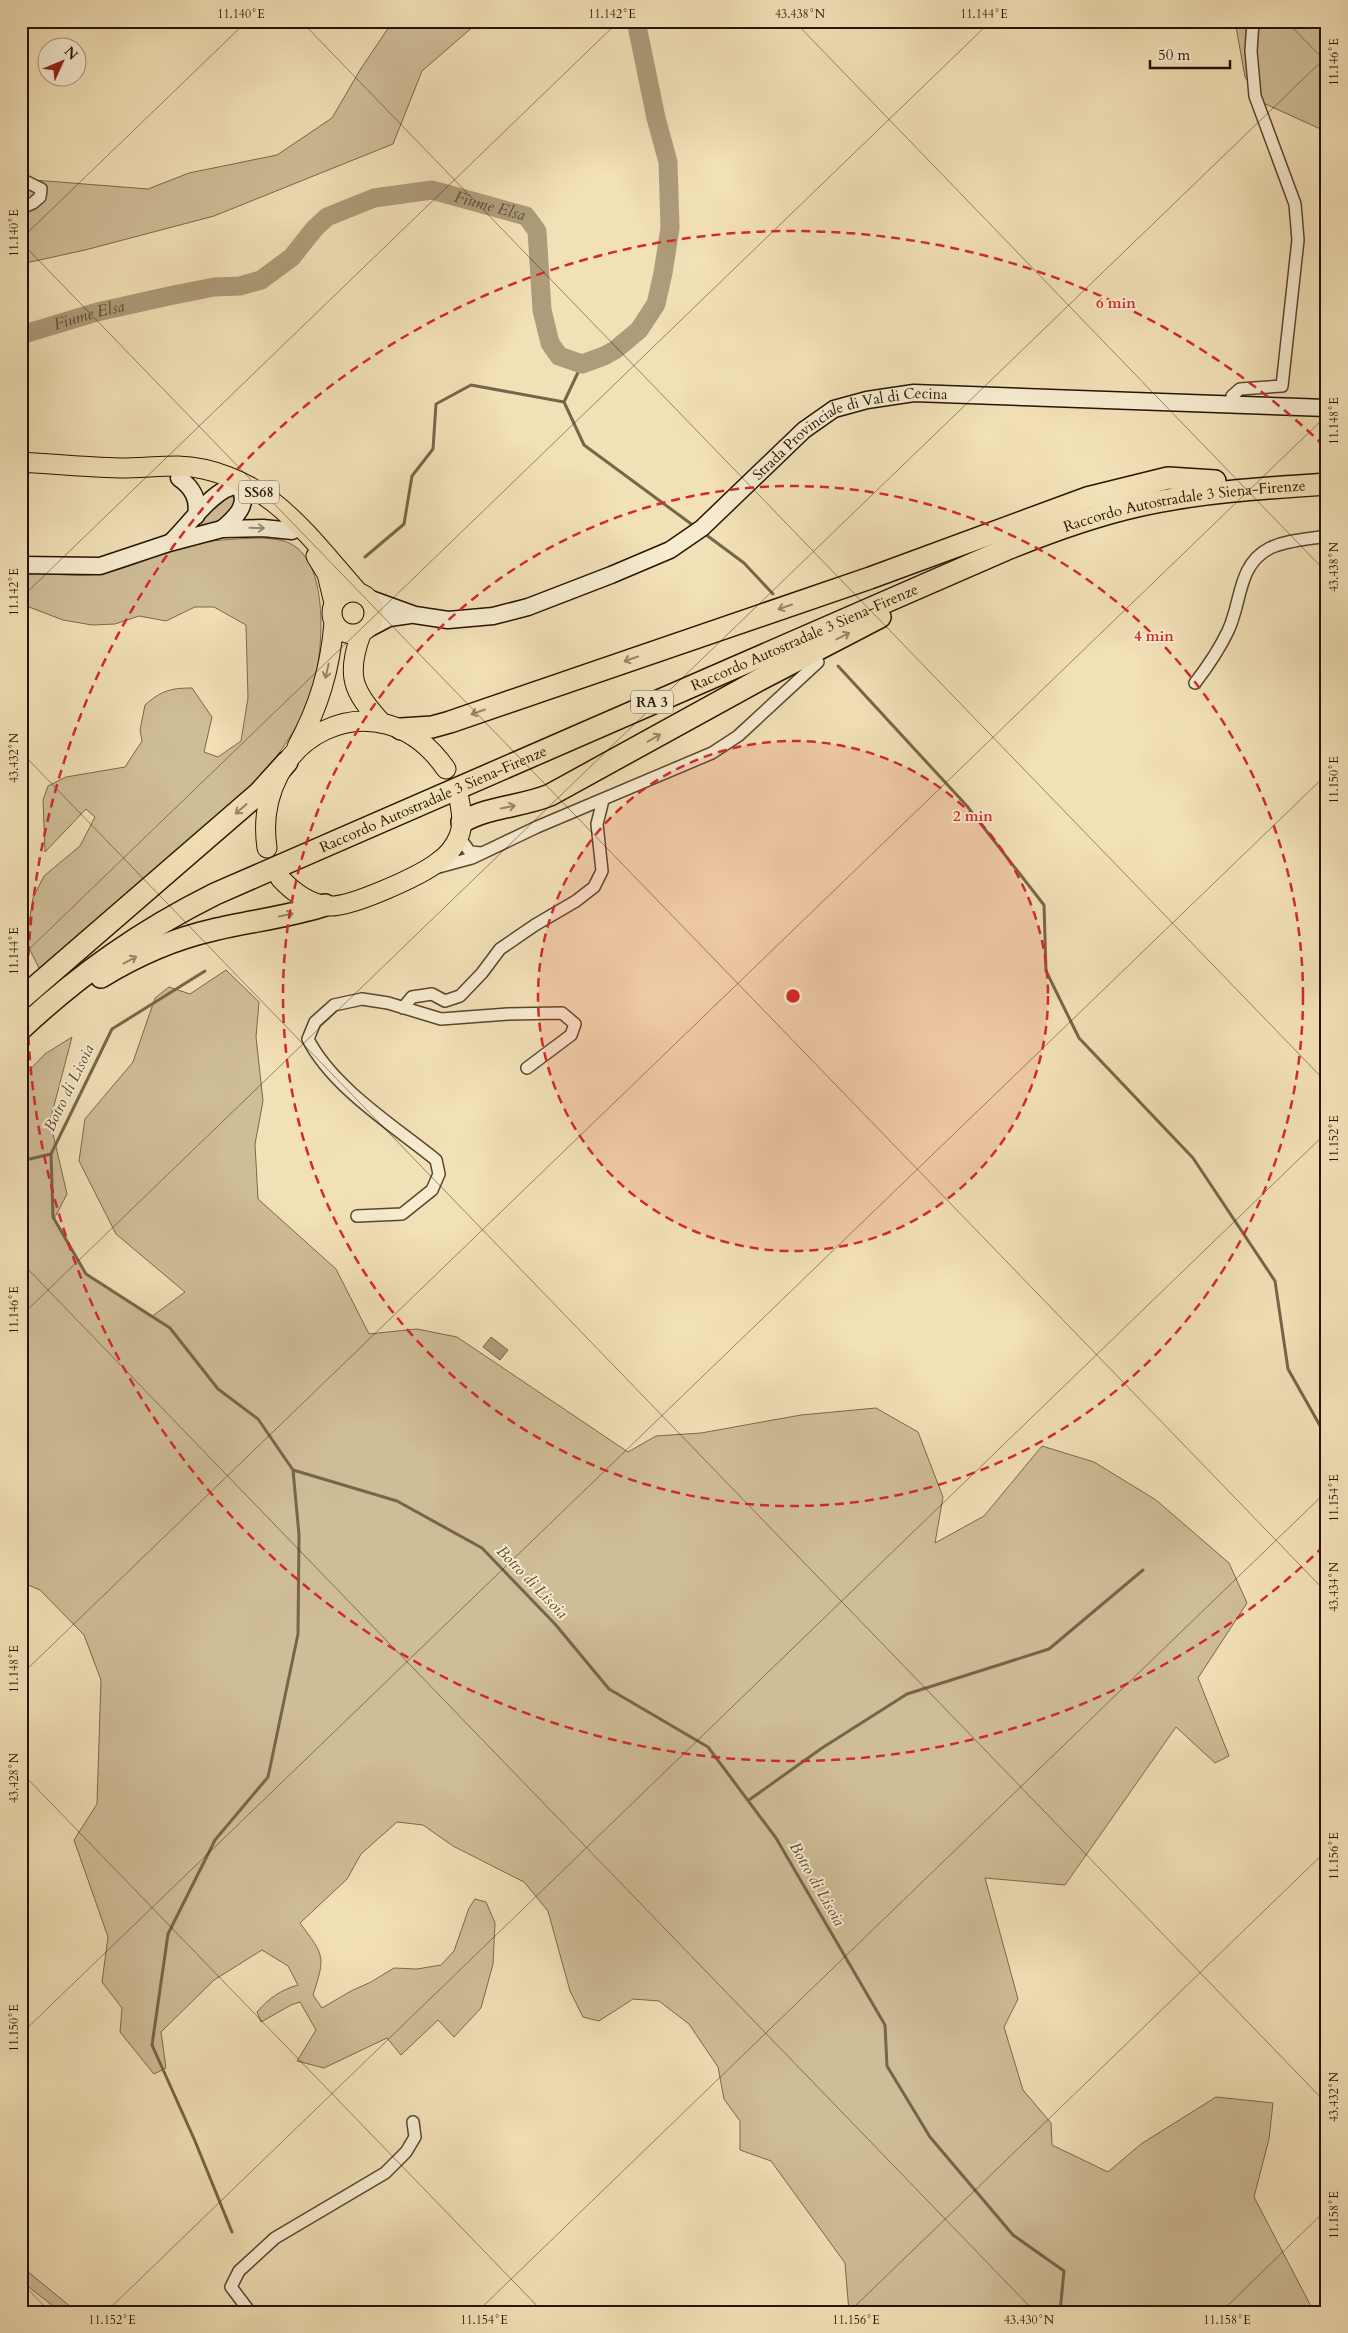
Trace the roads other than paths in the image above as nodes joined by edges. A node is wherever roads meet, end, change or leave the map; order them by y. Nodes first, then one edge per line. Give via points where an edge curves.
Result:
1 (1253, 21) edge
2 (21, 182) edge
3 (21, 208) edge
4 (1233, 404) junction
5 (1327, 408) edge
6 (21, 462) edge
7 (184, 472) junction
8 (1324, 480) edge
9 (1215, 481) junction
10 (236, 489) junction
11 (196, 516) junction
12 (295, 527) junction
13 (222, 529) junction
14 (1327, 536) edge
15 (170, 543) junction
16 (21, 565) edge
17 (364, 596) junction
18 (334, 603) junction
19 (415, 615) junction
20 (334, 623) junction
21 (364, 631) junction
22 (818, 662) dead end
23 (1195, 683) dead end
24 (391, 726) junction
25 (291, 757) junction
26 (446, 769) dead end
27 (459, 798) dead end
28 (603, 800) junction
29 (461, 829) junction
30 (267, 848) dead end
31 (482, 853) junction
32 (426, 870) junction
33 (280, 878) dead end
34 (325, 905) junction
35 (21, 999) edge
36 (403, 1008) junction
37 (21, 1011) edge
38 (21, 1029) edge
39 (21, 1041) edge
40 (527, 1068) dead end
41 (357, 1216) dead end
42 (414, 2122) dead end
43 (250, 2312) edge

1 - 4 street via 1251,51 1255,96 1296,204 1298,240 1282,386 1240,389 1232,396
2 - 3 street via 40,189 40,197
4 - 5 main road, Strada Provinciale di Val di Cecina
4 - 19 main road, Strada Provinciale di Val di Cecina via 914,393 834,409 804,430 702,528 670,550 501,615 454,620
6 - 7 main road, SS68
7 - 10 main road, SS68
7 - 11 main road via 197,502
7 - 12 main road, SS68 via 216,472 252,487 272,500
8 - 9 highway, Raccordo Autostradale 3 Siena-Firenze / RA 3
29 -> 8 highway via 480,813 550,795 889,613 1042,544 1131,516 1233,500 1292,495
8 - 38 highway, Raccordo Autostradale 3 Siena-Firenze / RA 3 via 1124,509 1047,534 932,580 215,894 168,918 108,956
9 -> 24 highway via 1168,478 1087,498 870,578 450,722 432,727
9 - 37 highway, Raccordo Autostradale 3 Siena-Firenze / RA 3 via 1124,497 994,540 218,878 118,934
10 - 11 main road via 212,499
10 - 12 main road, SS68
10 - 13 main road via 240,511
11 - 15 main road
13 -> 12 main road
12 - 17 main road, SS68
12 - 18 main road, SS68 via 323,565
13 - 15 main road
14 - 23 street via 1280,544 1253,561 1243,578 1228,632 1215,657
15 - 16 main road via 100,566
17 - 18 main road via 345,594
17 - 19 main road, Strada Provinciale di Val di Cecina
17 - 21 main road via 372,604 374,617
18 - 20 main road, SS68
19 - 21 main road, Strada Provinciale di Val di Cecina via 389,618
20 - 21 main road via 348,634
20 -> 25 main road via 321,694
21 - 24 main road via 352,659 353,678 365,704
22 - 28 street via 728,744
24 - 25 main road via 355,721 332,726
24 - 26 main road via 430,749
25 - 30 main road via 276,779 268,801 265,824
25 -> 35 highway via 259,793
27 - 29 main road
28 - 31 street
28 - 36 street via 597,824 602,872 594,887 500,949 460,996 445,1001 432,994 412,997
29 - 31 street via 470,852
29 - 32 main road via 445,856
31 - 32 street via 457,864
32 - 34 main road via 351,902
33 - 34 main road via 303,897
39 -> 34 highway via 83,989 144,952 188,936
36 - 40 street via 441,1019 562,1014 575,1024 571,1035
36 - 41 street via 362,999 334,1005 315,1022 308,1039 317,1058 342,1084 436,1160 439,1174 432,1190 402,1214
42 - 43 street via 415,2137 406,2152 384,2173 275,2238 239,2271 231,2287

